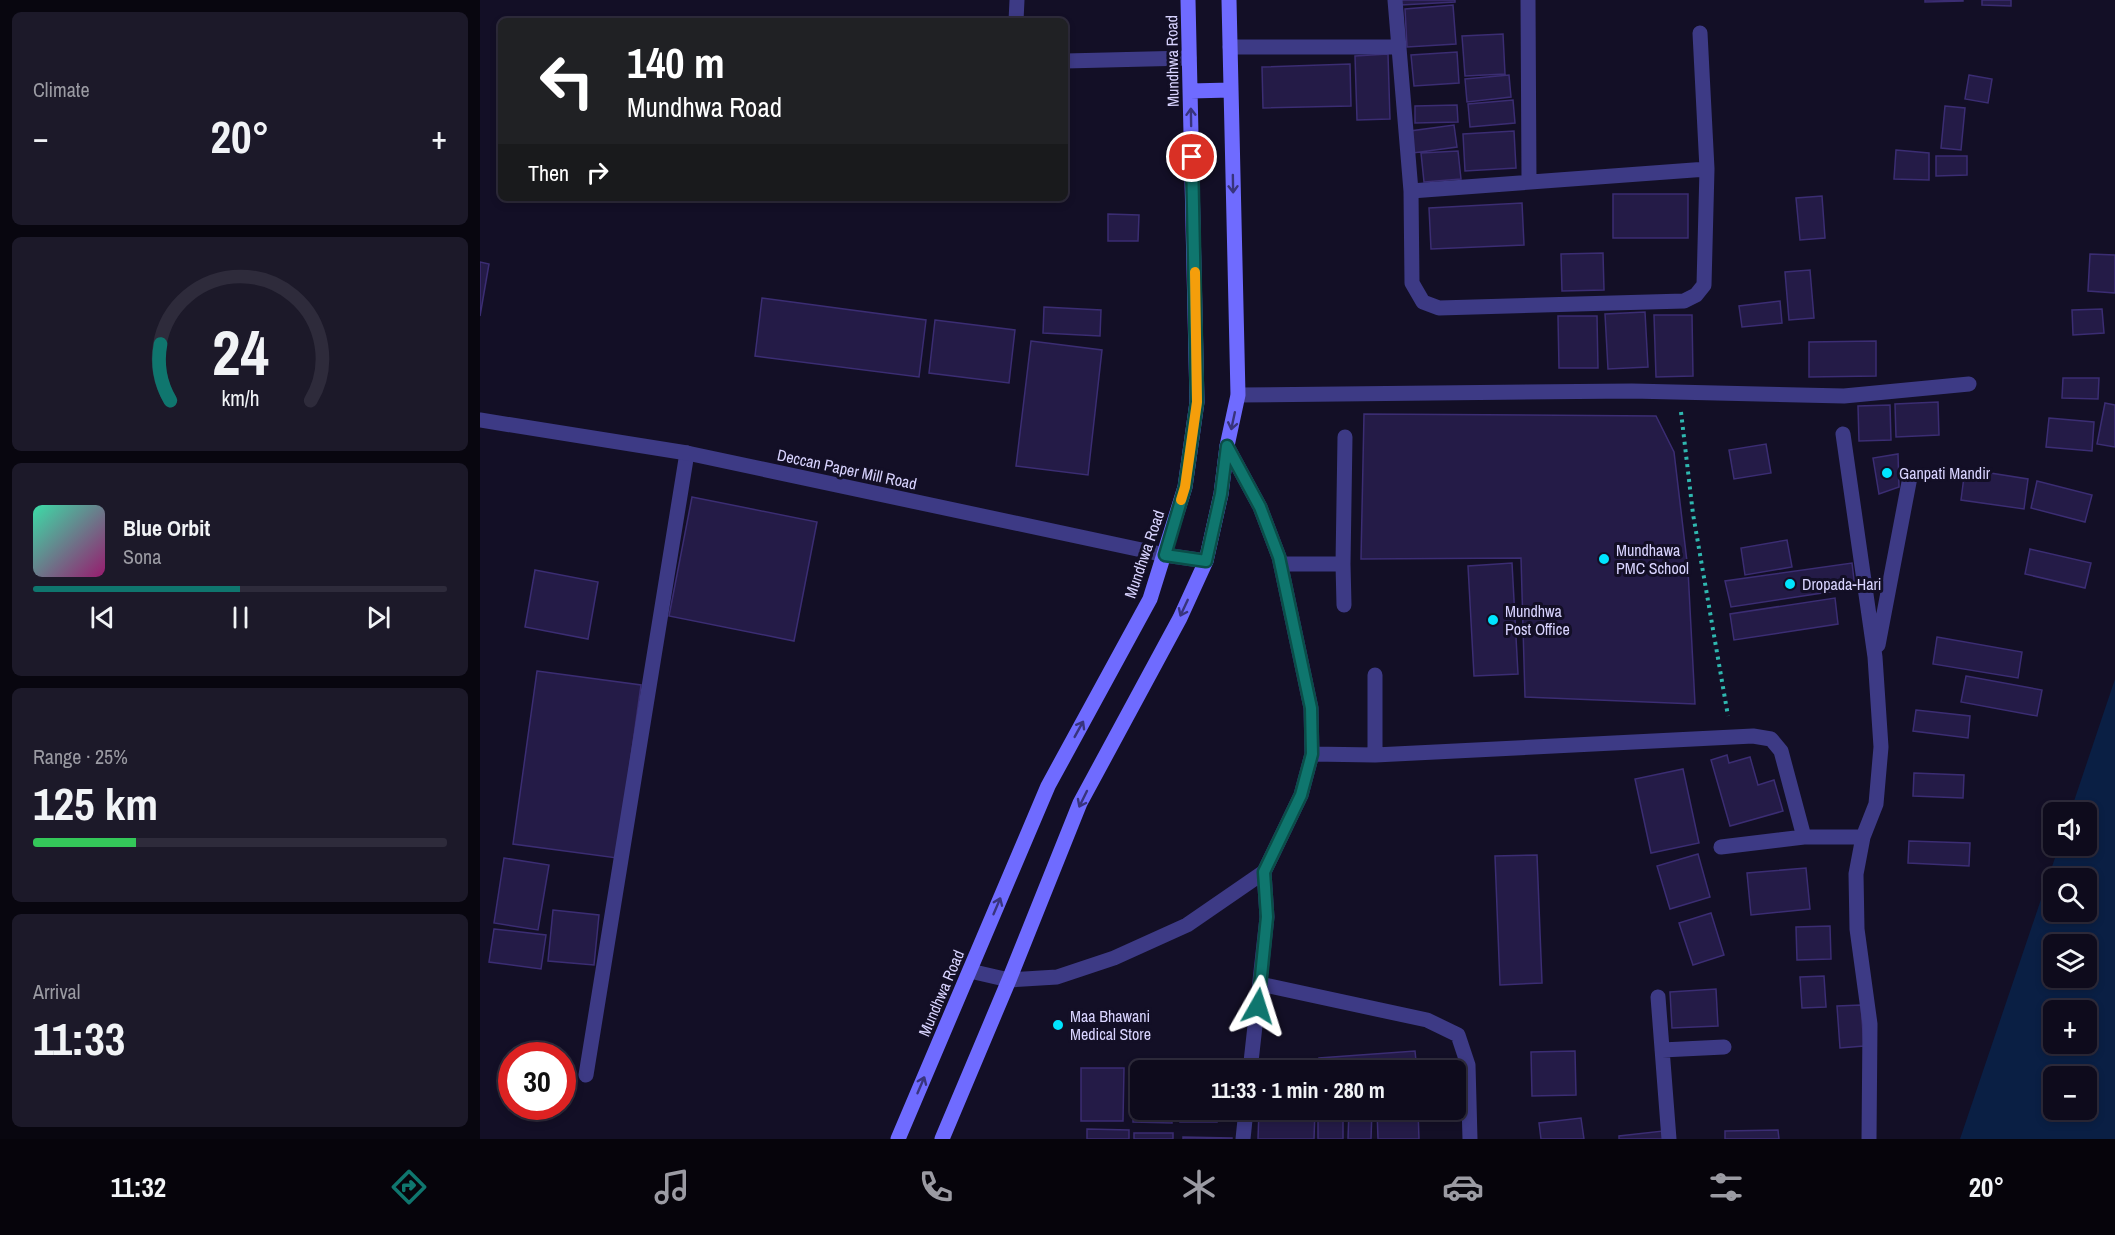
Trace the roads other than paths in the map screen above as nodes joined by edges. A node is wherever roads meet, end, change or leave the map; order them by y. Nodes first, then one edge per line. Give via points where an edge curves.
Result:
1 (1017, 0) edge
2 (1188, 0) edge
3 (1229, 0) edge
4 (1395, 0) edge
5 (1528, 0) edge
6 (1016, 18) edge
7 (1700, 33) dead end
8 (1230, 47) junction
9 (1399, 47) junction
10 (1189, 58) junction
11 (1068, 61) edge
12 (1231, 90) junction
13 (1190, 91) junction
14 (1707, 169) junction
15 (1529, 181) junction
16 (1410, 191) junction
17 (1969, 384) dead end
18 (1238, 395) junction
19 (480, 420) edge
20 (1843, 434) dead end
21 (1344, 437) dead end
22 (1227, 446) junction
23 (687, 453) junction
24 (1910, 477) dead end
25 (1165, 555) junction
26 (1206, 561) junction
27 (1281, 564) junction
28 (1343, 564) junction
29 (1344, 605) dead end
30 (1875, 657) junction
31 (1376, 675) dead end
32 (1312, 754) junction
33 (1375, 755) junction
34 (1804, 837) junction
35 (1863, 837) junction
36 (1721, 847) dead end
37 (1264, 872) junction
38 (970, 971) junction
39 (1009, 980) junction
40 (1260, 984) junction
41 (1658, 997) dead end
42 (1724, 1047) dead end
43 (1662, 1050) junction
44 (1251, 1060) edge
45 (586, 1075) dead end
46 (1245, 1120) edge
47 (898, 1139) edge
48 (942, 1139) edge
49 (1243, 1139) edge
50 (1470, 1139) edge
51 (1669, 1139) edge
52 (1869, 1139) edge

1 - 6 street
2 - 10 main road, Mundhwa Road
3 - 8 main road
4 - 9 street
5 - 15 street
7 - 14 street
8 - 9 street
8 - 12 main road
9 - 16 street
10 - 11 street
10 - 13 main road, Mundhwa Road
12 - 13 main road
12 -> 18 main road
25 -> 13 main road, Mundhwa Road via 1185,487 1197,402
14 - 15 street
14 - 16 street via 1704,285 1684,301 1439,309 1423,302 1412,283
15 - 16 street
17 - 18 street via 1845,396 1632,391
18 -> 22 main road
19 - 23 street, Deccan Paper Mill Road
20 - 30 street
21 - 28 street
22 - 26 main road
22 - 27 street via 1260,507
23 - 25 street, Deccan Paper Mill Road
23 - 45 street
24 - 30 street
25 - 26 street, Deccan Paper Mill Road
38 -> 25 main road, Mundhwa Road via 1048,786 1150,599
26 -> 39 main road via 1180,618 1080,803
27 - 28 street
27 - 32 street via 1311,708
28 - 29 street
30 - 35 street via 1881,747 1876,804
31 - 33 street
32 - 33 street
32 - 37 street via 1301,795
33 - 34 street via 1753,736 1770,739 1780,751
34 - 35 street
34 - 36 street
35 - 52 street via 1856,874 1856,906 1870,1024
37 - 39 street via 1187,925 1114,958 1057,977
37 - 40 street via 1267,917
38 - 39 street
47 -> 38 main road, Mundhwa Road
39 - 48 main road
40 - 44 street
40 - 50 street via 1427,1020 1458,1035 1468,1065
41 - 43 street
42 - 43 street
43 - 51 street
46 - 49 street

